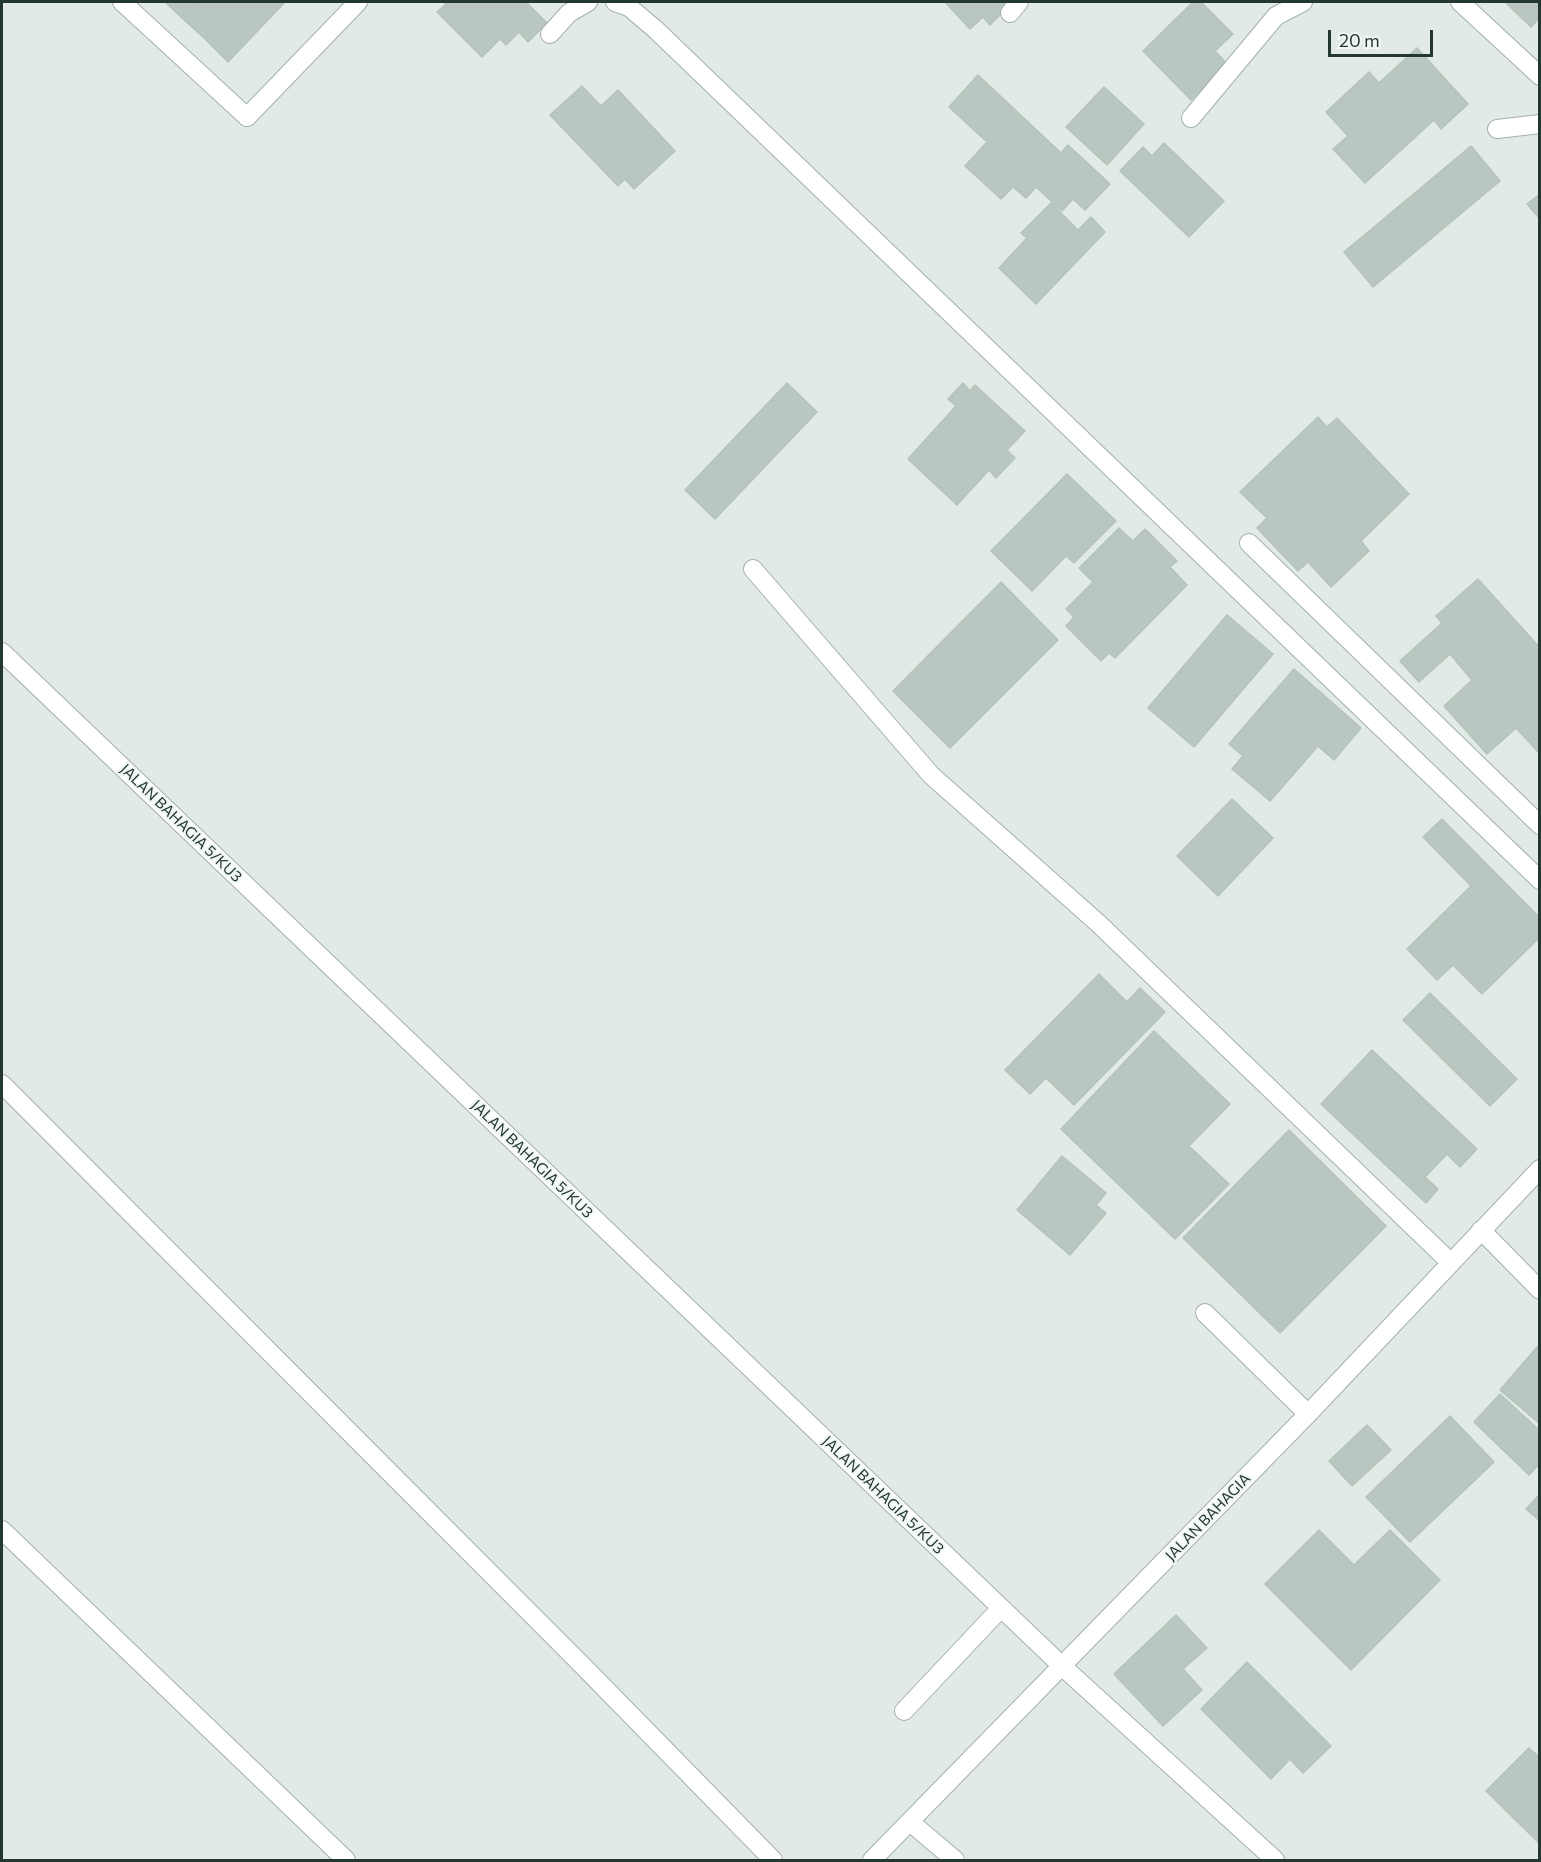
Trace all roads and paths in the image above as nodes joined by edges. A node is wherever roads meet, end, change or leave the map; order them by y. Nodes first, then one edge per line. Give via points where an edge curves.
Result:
1 (122, 2) edge
2 (358, 2) edge
3 (588, 2) edge
4 (615, 2) edge
5 (1303, 2) edge
6 (1460, 2) edge
7 (550, 34) dead end
8 (1539, 76) edge
9 (1191, 118) dead end
10 (1539, 124) edge
11 (1497, 129) dead end
12 (1249, 543) dead end
13 (753, 569) dead end
14 (2, 652) edge
15 (1539, 825) edge
16 (1539, 880) edge
17 (2, 1084) edge
18 (1539, 1169) edge
19 (1480, 1230) junction
20 (1451, 1263) junction
21 (1539, 1290) edge
22 (1205, 1313) dead end
23 (1308, 1413) junction
24 (2, 1530) edge
25 (1001, 1608) junction
26 (1063, 1667) junction
27 (904, 1711) dead end
28 (910, 1822) junction
29 (346, 1860) edge
30 (773, 1860) edge
31 (872, 1860) edge
32 (956, 1860) edge
33 (1275, 1860) edge

1 - 2 street via 247,117
3 - 7 street via 569,13
4 - 16 street via 629,7 655,29
5 - 9 street via 1276,16
6 - 8 street
10 - 11 street
12 - 15 street
13 - 20 street via 931,775 1099,924
14 - 25 street, JALAN BAHAGIA 5/KU3
17 - 30 street
18 - 19 street, JALAN BAHAGIA
19 - 20 street, JALAN BAHAGIA
19 - 21 street
20 - 23 street, JALAN BAHAGIA
22 - 23 street
23 - 26 street, JALAN BAHAGIA
24 - 29 street
25 - 26 street, JALAN BAHAGIA 5/KU3
25 - 27 street
26 - 28 street, JALAN BAHAGIA
26 - 33 street, JALAN BAHAGIA 5/KU3
28 - 31 street, JALAN BAHAGIA
28 - 32 street

